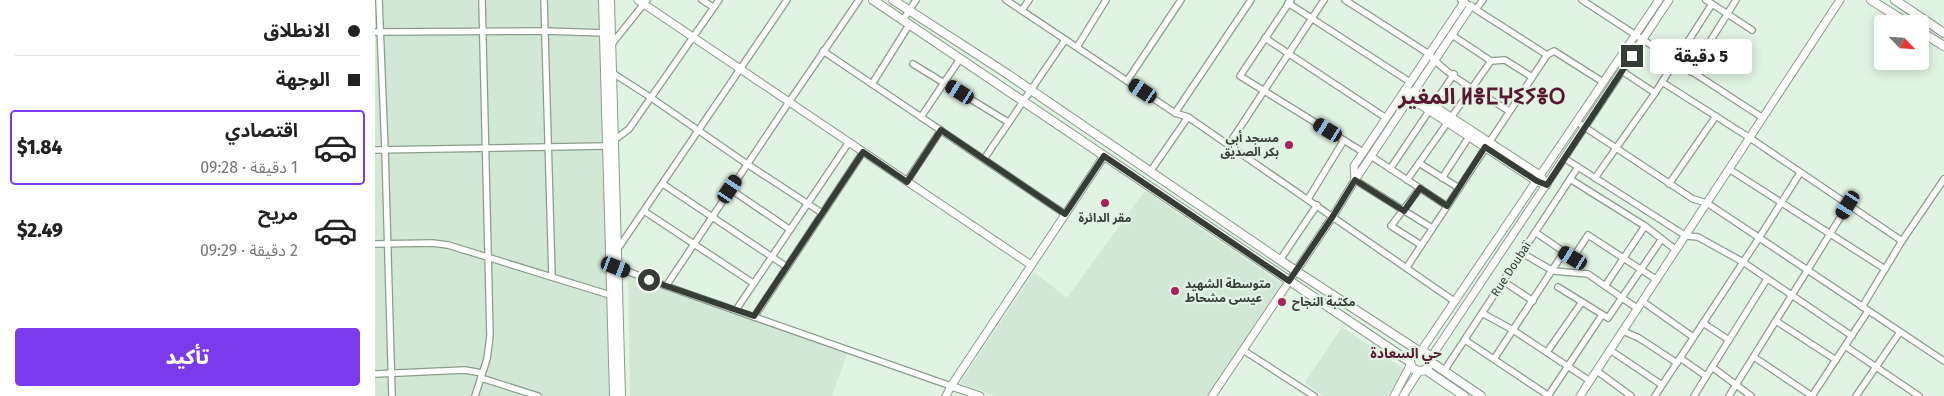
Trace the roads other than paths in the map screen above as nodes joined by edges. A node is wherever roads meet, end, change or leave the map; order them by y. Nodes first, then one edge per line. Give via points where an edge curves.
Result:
1 (379, 0) edge
2 (482, 0) edge
3 (544, 0) edge
4 (603, 0) edge
5 (610, 0) edge
6 (702, 0) edge
7 (719, 0) edge
8 (787, 0) edge
9 (859, 0) edge
10 (873, 0) edge
11 (893, 0) edge
12 (917, 0) edge
13 (1006, 0) edge
14 (1029, 0) edge
15 (1106, 0) edge
16 (1181, 0) edge
17 (1251, 0) edge
18 (1324, 0) edge
19 (1345, 0) edge
20 (1483, 0) edge
21 (1659, 0) edge
22 (1669, 0) edge
23 (1736, 0) edge
24 (1840, 0) edge
25 (1871, 0) edge
26 (643, 1) edge
27 (1462, 1) edge
28 (1585, 1) edge
29 (1898, 1) edge
30 (1289, 2) edge
31 (1709, 2) edge
32 (713, 7) junction
33 (1474, 8) junction
34 (1022, 10) junction
35 (909, 11) junction
36 (1727, 14) junction
37 (1895, 15) edge
38 (1312, 18) junction
39 (906, 22) junction
40 (1752, 30) dead end
41 (545, 31) junction
42 (377, 32) edge
43 (483, 32) junction
44 (604, 33) junction
45 (1944, 33) edge
46 (1452, 35) junction
47 (1635, 36) junction
48 (693, 37) junction
49 (1929, 37) edge
50 (1265, 38) junction
51 (1065, 40) junction
52 (1643, 40) junction
53 (611, 46) junction
54 (1944, 46) edge
55 (1077, 47) junction
56 (823, 52) junction
57 (1288, 54) junction
58 (1429, 54) junction
59 (1547, 55) junction
60 (960, 59) junction
61 (1435, 61) junction
62 (1491, 61) junction
63 (1674, 62) junction
64 (913, 64) dead end
65 (740, 69) junction
66 (1622, 71) junction
67 (611, 72) junction
68 (1691, 72) junction
69 (1454, 74) junction
70 (1532, 77) junction
71 (1127, 81) junction
72 (945, 82) junction
73 (1410, 82) junction
74 (1603, 82) junction
75 (1662, 82) junction
76 (872, 84) junction
77 (1473, 87) junction
78 (1031, 90) junction
79 (1405, 90) junction
80 (1264, 92) junction
81 (1655, 92) junction
82 (1412, 95) junction
83 (650, 97) junction
84 (1022, 101) junction
85 (789, 102) junction
86 (1431, 108) junction
87 (1509, 111) junction
88 (1175, 113) junction
89 (1715, 116) junction
90 (921, 117) junction
91 (1188, 117) junction
92 (1386, 118) junction
93 (1763, 118) junction
94 (1450, 120) junction
95 (1008, 122) junction
96 (1577, 122) junction
97 (1585, 128) junction
98 (699, 130) junction
99 (941, 130) junction
100 (1469, 137) junction
101 (1749, 138) junction
102 (1345, 140) junction
103 (849, 142) junction
104 (610, 144) junction
105 (1229, 144) junction
106 (1487, 144) junction
107 (547, 147) junction
108 (485, 148) junction
109 (1617, 149) junction
110 (375, 150) edge
111 (385, 150) junction
112 (863, 152) junction
113 (1363, 152) junction
114 (1104, 156) junction
115 (1371, 156) junction
116 (1564, 158) junction
117 (984, 159) junction
118 (1419, 163) junction
119 (747, 164) junction
120 (1578, 167) junction
121 (1390, 169) junction
122 (1729, 169) junction
123 (1151, 172) junction
124 (1800, 173) junction
125 (1442, 178) junction
126 (1538, 178) junction
127 (1595, 178) junction
128 (1570, 179) junction
129 (1944, 179) edge
130 (1355, 180) junction
131 (1407, 180) junction
132 (907, 182) junction
133 (663, 184) junction
134 (1669, 184) junction
135 (1547, 185) junction
136 (1420, 188) junction
137 (1459, 188) junction
138 (730, 189) junction
139 (1308, 199) junction
140 (1782, 202) junction
141 (808, 203) junction
142 (1707, 203) junction
143 (1317, 205) junction
144 (1848, 205) junction
145 (1447, 206) junction
146 (644, 211) junction
147 (1404, 211) junction
148 (822, 213) junction
149 (1065, 214) junction
150 (1333, 216) junction
151 (712, 217) junction
152 (1645, 226) junction
153 (1432, 228) junction
154 (789, 229) junction
155 (1535, 232) junction
156 (1831, 234) junction
157 (1685, 236) junction
158 (1759, 238) junction
159 (1661, 240) junction
160 (1902, 241) junction
161 (375, 244) edge
162 (387, 244) junction
163 (694, 244) junction
164 (1421, 245) junction
165 (1676, 250) junction
166 (1564, 252) junction
167 (613, 253) junction
168 (1522, 253) junction
169 (771, 256) junction
170 (488, 257) junction
171 (1624, 258) junction
172 (1280, 260) junction
173 (1743, 262) junction
174 (1031, 265) junction
175 (613, 266) junction
176 (787, 266) junction
177 (1407, 267) junction
178 (1885, 269) junction
179 (1553, 270) junction
180 (1641, 270) junction
181 (1296, 271) junction
182 (1808, 271) junction
183 (551, 277) junction
184 (1767, 279) junction
185 (1657, 280) junction
186 (1289, 281) junction
187 (1503, 281) junction
188 (753, 283) junction
189 (666, 286) junction
190 (1605, 286) junction
191 (1558, 287) dead end
192 (610, 295) junction
193 (1792, 296) junction
194 (1622, 298) junction
195 (1454, 301) junction
196 (1533, 301) junction
197 (1643, 301) junction
198 (1582, 302) junction
199 (1862, 307) junction
200 (1638, 309) junction
201 (736, 310) junction
202 (1868, 311) junction
203 (1482, 313) junction
204 (1602, 315) junction
205 (754, 316) junction
206 (1776, 321) junction
207 (1703, 323) junction
208 (1513, 330) junction
209 (1623, 331) junction
210 (1901, 332) junction
211 (1852, 336) junction
212 (1693, 337) junction
213 (1465, 340) junction
214 (1729, 340) junction
215 (1845, 346) junction
216 (1243, 350) junction
217 (1610, 350) junction
218 (1420, 351) junction
219 (1547, 352) junction
220 (1754, 357) junction
221 (1494, 360) junction
222 (1678, 360) junction
223 (1836, 360) junction
224 (1430, 361) junction
225 (1944, 361) edge
226 (1410, 363) junction
227 (1569, 365) junction
228 (1712, 367) junction
229 (1876, 367) junction
230 (1423, 371) junction
231 (1444, 371) junction
232 (1597, 371) junction
233 (391, 373) junction
234 (375, 374) edge
235 (482, 376) junction
236 (1707, 376) junction
237 (1591, 381) junction
238 (1662, 385) junction
239 (951, 386) junction
240 (1736, 386) junction
241 (1915, 395) edge
242 (392, 396) edge
243 (475, 396) edge
244 (538, 396) edge
245 (614, 396) edge
246 (621, 396) edge
247 (946, 396) edge
248 (980, 396) edge
249 (1212, 396) edge
250 (1313, 396) edge
251 (1394, 396) edge
252 (1403, 396) edge
253 (1464, 396) edge
254 (1481, 396) edge
255 (1549, 396) edge
256 (1581, 396) edge
257 (1631, 396) edge
258 (1656, 396) edge
259 (1694, 396) edge
260 (1729, 396) edge
261 (1751, 396) edge
262 (1812, 396) edge
263 (1856, 396) edge

1 - 42 street
2 - 43 street
3 - 41 street
4 - 44 main road
5 - 53 main road
6 - 32 street
7 - 32 street
8 - 65 street
9 - 56 street
10 - 39 main road
11 - 35 main road
12 - 35 street
13 - 34 street
14 - 34 street
15 - 55 street
16 - 71 street
17 - 88 street
18 - 38 street
19 - 58 street
20 - 33 street
21 - 47 street
22 - 52 street
23 - 36 street
24 - 93 street
25 - 37 main road
26 - 48 street
26 - 53 street
27 - 33 street
27 - 58 street
28 - 47 street
29 - 45 main road
30 - 38 street
30 - 50 street
31 - 36 street
31 - 63 street
32 - 48 street
33 - 46 street
33 - 59 street
34 - 51 street
35 - 39 street
35 - 78 main road
36 - 40 street
36 - 68 street
38 - 57 street
38 - 73 street
39 - 60 main road
39 - 76 street
41 - 43 street
41 - 44 street
41 - 107 street
42 - 43 street
42 - 111 street
43 - 108 street
44 - 104 main road
46 - 61 street
46 - 62 street
47 - 52 street
47 - 74 street
48 - 65 street
48 - 83 street
49 - 54 main road
50 - 57 street
50 - 80 street via 1240,76
51 - 55 street
51 - 78 street
52 - 63 street
52 - 66 street
53 - 67 main road
55 - 71 street
56 - 76 street
56 - 85 street
57 - 80 street
57 - 92 street
58 - 61 street
58 - 73 street
59 - 70 street
59 - 74 street via 1554,51
60 - 72 street
60 - 84 main road
61 - 69 street
61 - 82 street
62 - 70 street via 1505,60
62 - 77 street
63 - 68 street
63 - 75 street
64 - 72 street
65 - 85 street
65 - 98 street
66 - 81 street
66 - 97 street
67 - 83 street
67 - 104 main road
68 - 93 street
69 - 77 street
69 - 86 street
70 - 87 street
71 - 88 street
72 - 90 street
72 - 95 street
73 - 79 street
74 - 96 street
75 - 81 street
75 - 89 street
76 - 90 street
77 - 87 street
77 - 94 street
78 - 84 street
78 - 123 main road
79 - 82 street
79 - 92 street
80 - 102 street
80 - 105 street
81 - 109 street
82 - 86 street
82 - 115 street
83 - 98 street
83 - 104 street via 627,132
84 - 95 street
84 - 114 main road
85 - 103 street
85 - 119 street
86 - 94 street
86 - 121 street
87 - 106 street
88 - 91 street
89 - 101 street
89 - 134 street
90 - 99 street
91 - 105 street
91 - 123 street
92 - 113 street
93 - 101 street
94 - 100 street
94 - 106 street
94 - 118 street
95 - 117 street
96 - 97 street
96 - 126 street
97 - 109 street
97 - 116 street
98 - 119 street
98 - 133 street
99 - 117 street
99 - 132 street
100 - 106 street
100 - 125 street
101 - 122 street
101 - 124 street
102 - 113 street
102 - 139 street
103 - 112 street
103 - 141 street
104 - 107 street
104 - 167 main road
105 - 139 street
106 - 126 street
106 - 137 street
107 - 108 street
107 - 183 street
108 - 111 street
108 - 170 street
109 - 127 street
109 - 134 street
110 - 111 street
111 - 162 street
112 - 132 street
112 - 148 street
113 - 130 street via 1354,166
114 - 149 street
114 - 186 main road
115 - 121 street
115 - 130 street
116 - 120 street
116 - 135 street
117 - 149 street
118 - 125 street
118 - 131 street
119 - 138 street
119 - 141 street
120 - 127 street
120 - 128 street, Rue Doubaï
121 - 131 street
122 - 140 street
122 - 142 street
123 - 172 main road
124 - 140 street
124 - 144 street
125 - 137 street
126 - 135 street
126 - 195 street
127 - 157 street
128 - 152 street
128 - 155 street, Rue Doubaï
129 - 160 street
130 - 147 street
130 - 150 street
131 - 136 street
132 - 174 street
133 - 146 street
133 - 151 street
134 - 142 street via 1693,200
135 - 224 street
136 - 145 street
136 - 147 street
137 - 145 street
138 - 151 street
138 - 154 street
139 - 143 street
140 - 156 street
140 - 158 street
141 - 148 street
141 - 154 street
142 - 157 street
142 - 158 street
143 - 150 street
143 - 172 street
144 - 156 street
144 - 160 street
145 - 153 street
146 - 163 street
146 - 167 street
147 - 153 street
147 - 164 street via 1391,226
148 - 176 street
149 - 174 street
150 - 177 street
150 - 181 street
151 - 163 street
151 - 169 street
152 - 159 street
152 - 171 street
153 - 164 street
154 - 169 street
155 - 166 street
155 - 168 street, Rue Doubaï
156 - 178 street
156 - 182 street
157 - 165 street
157 - 173 street via 1698,237
158 - 173 street
158 - 182 street
159 - 165 street
159 - 180 street
160 - 178 street
161 - 162 street
162 - 170 street via 440,244
162 - 233 street
163 - 188 street
163 - 189 street
164 - 177 street
165 - 185 street
166 - 171 street via 1573,258 1588,235
166 - 179 street
167 - 175 main road
168 - 179 street
168 - 187 street, Rue Doubaï
169 - 176 street
169 - 188 street
170 - 183 street
170 - 235 street via 490,336
171 - 180 street
171 - 190 street
172 - 181 main road
173 - 184 street
173 - 207 street
174 - 239 street
175 - 189 street
175 - 192 main road
175 - 246 main road
176 - 205 street
177 - 195 street
178 - 199 street
179 - 190 street via 1588,274
179 - 196 street
180 - 185 street
180 - 194 street
181 - 186 street
181 - 218 main road
182 - 193 street
182 - 199 street
183 - 192 street
184 - 193 street
184 - 214 street
185 - 197 street
186 - 216 street
186 - 226 main road
187 - 196 street
187 - 203 street, Rue Doubaï
188 - 201 street
189 - 201 street
190 - 194 street
191 - 198 street
192 - 245 main road
193 - 206 street
193 - 211 street
194 - 200 street
194 - 204 street via 1608,318
195 - 218 street
196 - 208 street
197 - 200 street
197 - 212 street
198 - 204 street
198 - 219 street
199 - 202 street
200 - 209 street
201 - 205 street
202 - 210 street
202 - 211 street
203 - 208 street
203 - 213 street, Rue Doubaï
204 - 227 street
205 - 239 street
206 - 220 street
206 - 223 street
207 - 212 street
207 - 214 street
208 - 219 street
208 - 221 street
209 - 217 street
209 - 222 street
210 - 225 street
210 - 229 street
211 - 215 street
212 - 222 street
213 - 221 street
213 - 231 street, Rue Doubaï
214 - 228 street
215 - 223 street
215 - 229 street
216 - 249 street
216 - 250 street
217 - 232 street
217 - 238 street
218 - 224 main road via 1428,354
218 - 226 main road via 1412,356
219 - 227 street
220 - 240 street
220 - 262 street
221 - 255 street
222 - 236 street
222 - 238 street
223 - 262 street
224 - 230 main road
224 - 231 main road
226 - 230 main road via 1414,369
226 - 251 street
227 - 237 street
227 - 255 street
228 - 236 street
228 - 240 street
229 - 241 street
229 - 263 street
230 - 252 street
230 - 253 main road
231 - 254 main road
232 - 237 street
232 - 257 street
233 - 234 street
233 - 235 street via 465,370
233 - 242 street
235 - 243 street
235 - 244 street
236 - 259 street
237 - 256 street
238 - 258 street
239 - 247 street
239 - 248 street
240 - 260 street
240 - 261 street

